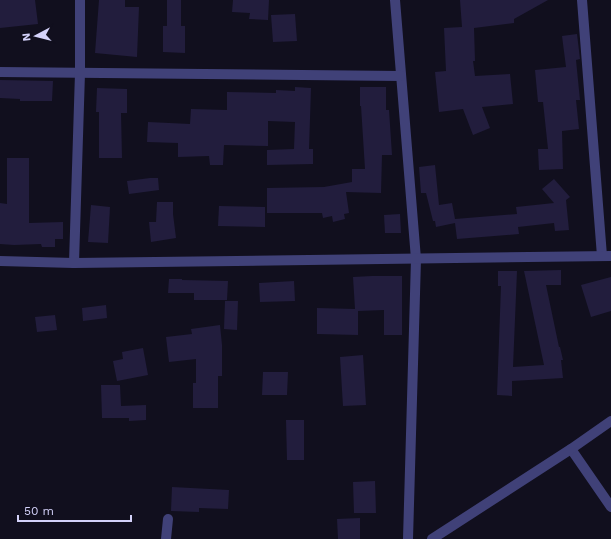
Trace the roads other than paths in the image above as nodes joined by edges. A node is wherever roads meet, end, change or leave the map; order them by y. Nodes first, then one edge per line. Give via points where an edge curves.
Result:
1 (80, 0) edge
2 (395, 0) edge
3 (582, 0) edge
4 (0, 72) edge
5 (80, 73) junction
6 (401, 76) junction
7 (607, 256) edge
8 (416, 259) junction
9 (0, 261) edge
10 (74, 263) junction
11 (611, 420) edge
12 (571, 449) junction
13 (611, 508) edge
14 (168, 519) dead end
15 (166, 539) edge
16 (408, 539) edge
17 (433, 539) edge

1 - 5 street
2 - 6 street
3 - 7 street
4 - 5 street
5 - 6 street
5 - 10 street
6 - 8 street
7 - 8 street
8 - 10 street
8 - 16 street
9 - 10 street
11 - 12 street
12 - 13 street
12 - 17 street
14 - 15 street

